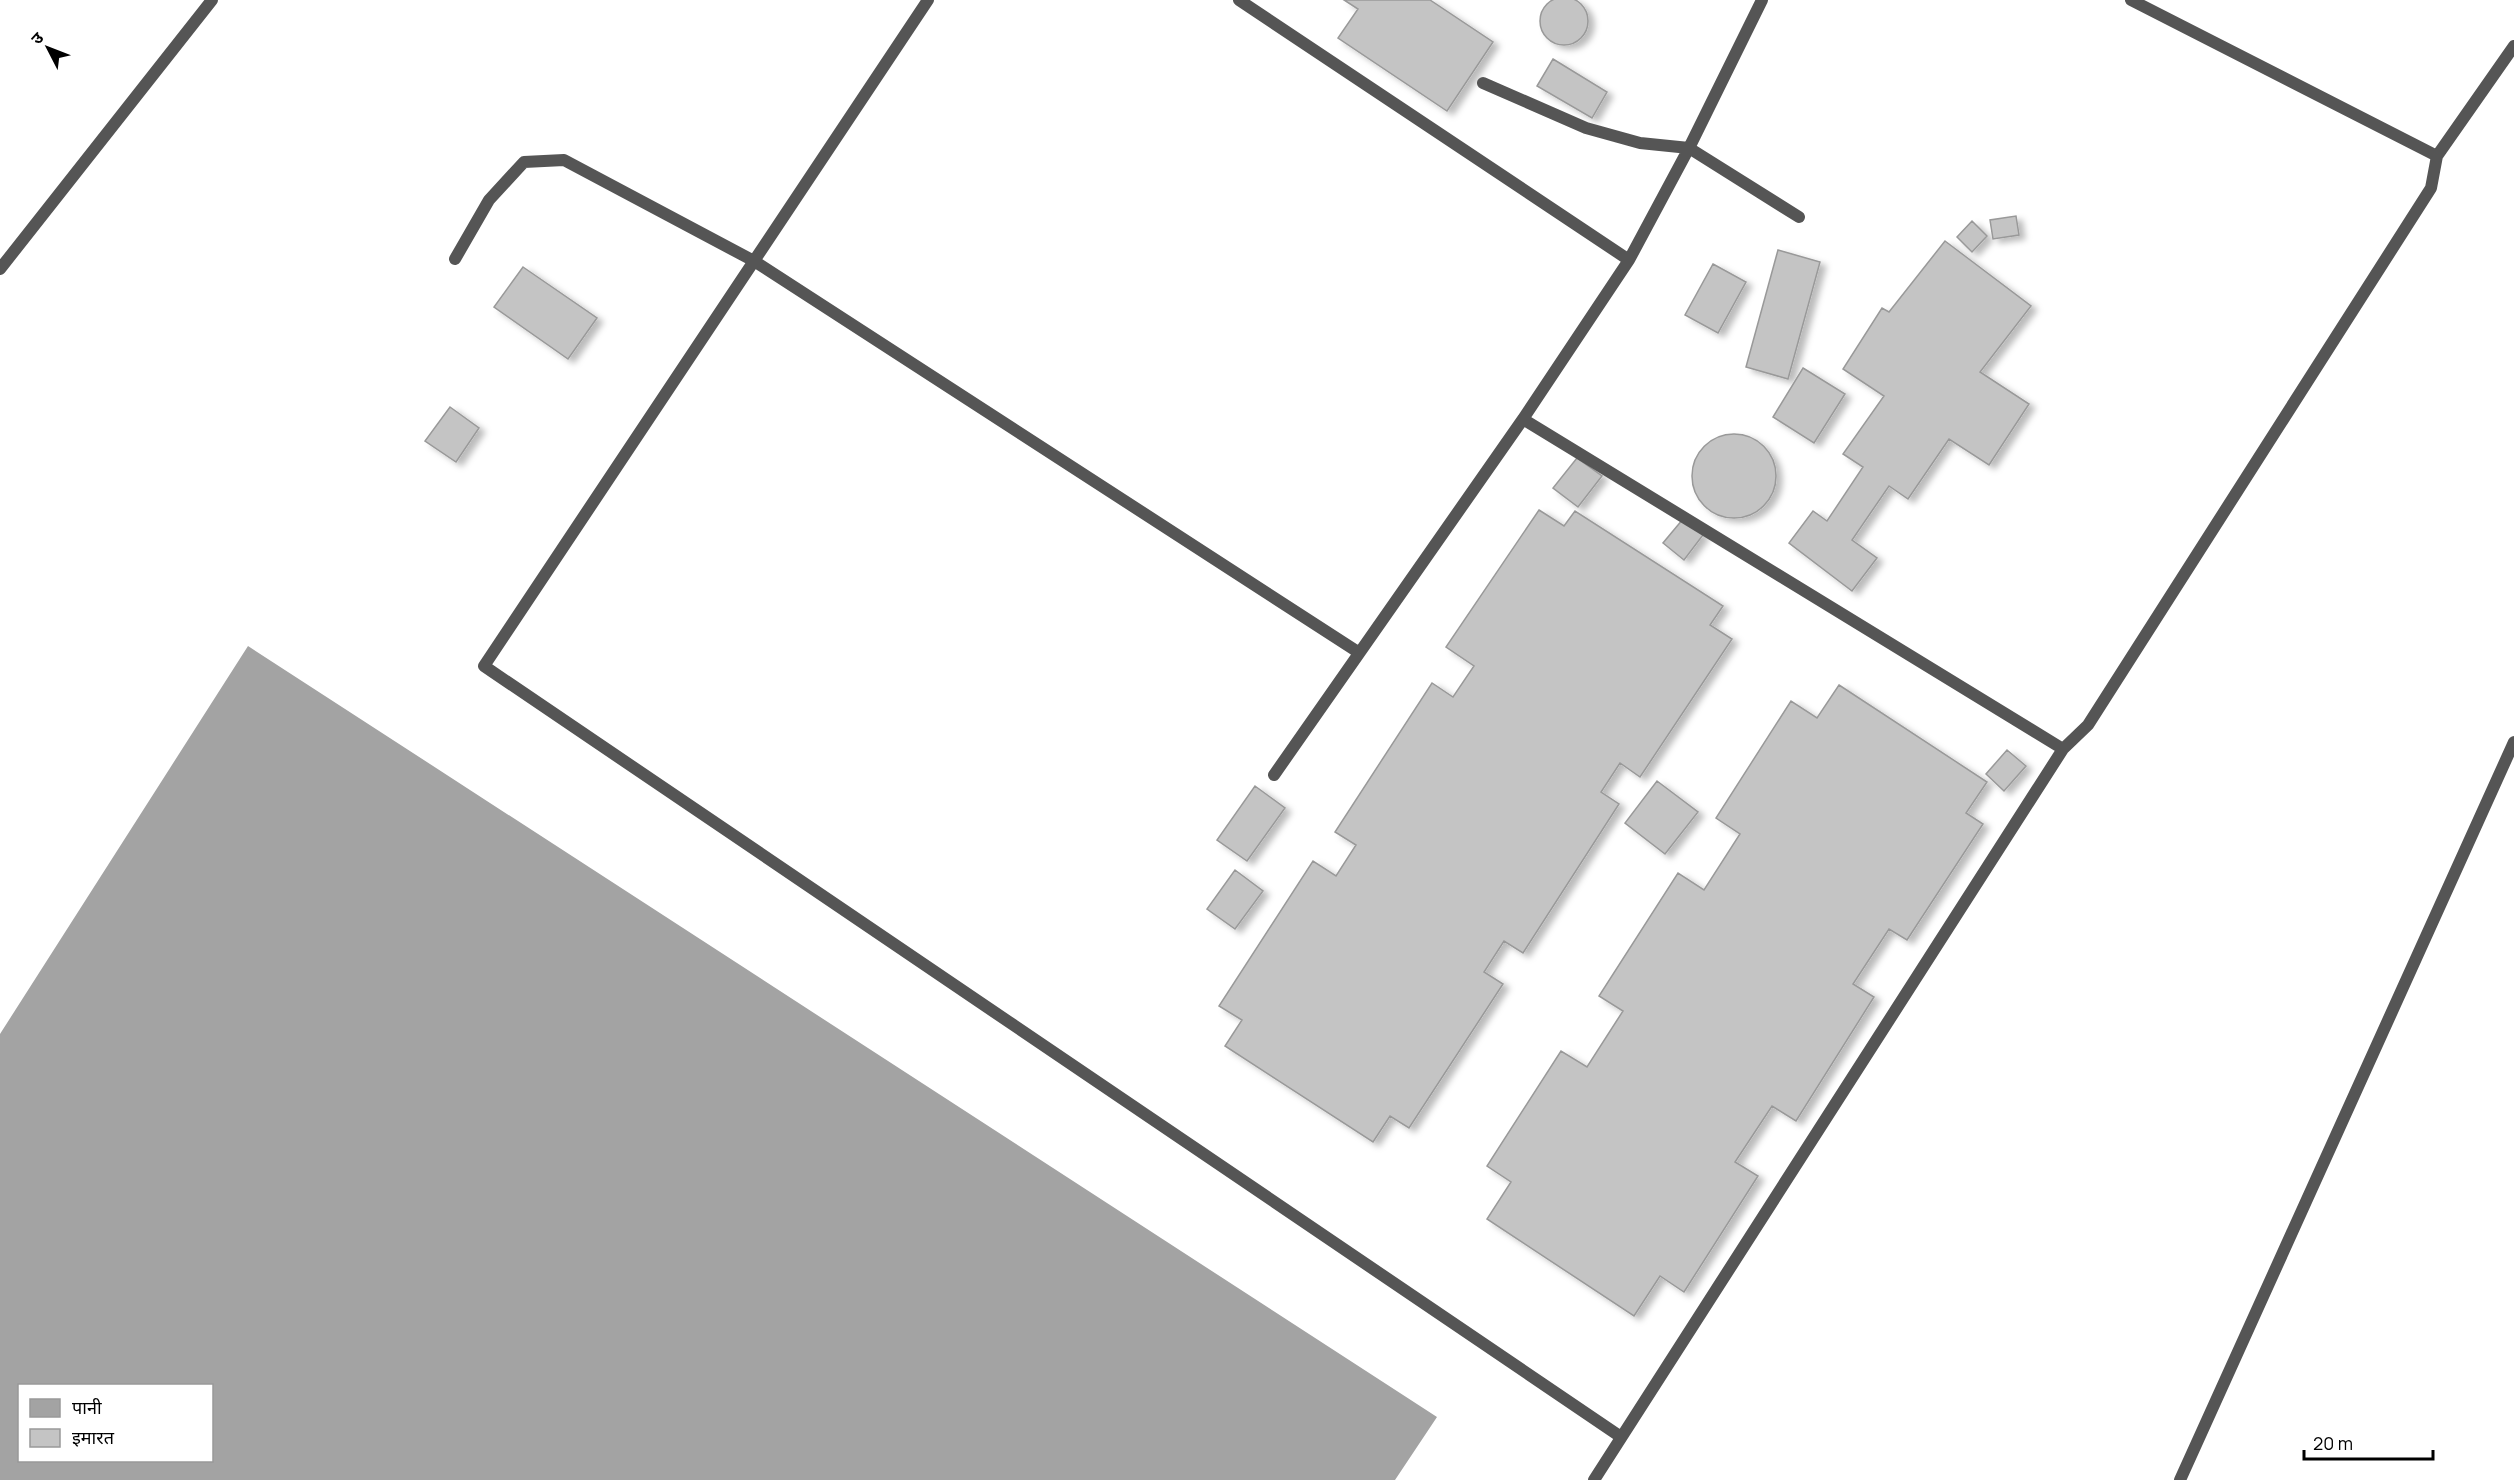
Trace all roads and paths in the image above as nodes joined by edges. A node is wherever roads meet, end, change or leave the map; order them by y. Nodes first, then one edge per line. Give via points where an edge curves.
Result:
1 (212, 0) edge
2 (928, 0) edge
3 (1239, 0) edge
4 (1762, 0) edge
5 (2131, 0) edge
6 (2514, 46) edge
7 (1483, 83) dead end
8 (1689, 148) junction
9 (2437, 156) junction
10 (1799, 217) dead end
11 (455, 259) dead end
12 (1629, 260) junction
13 (754, 261) junction
14 (0, 269) edge
15 (1523, 419) junction
16 (1358, 652) junction
17 (2514, 742) edge
18 (2063, 748) junction
19 (1274, 775) dead end
20 (1621, 1437) junction
21 (1594, 1480) edge
22 (2180, 1480) edge

1 - 14 lane
2 - 13 lane
3 - 12 lane
4 - 8 lane
5 - 9 lane
6 - 9 lane
7 - 8 lane via 1586,128 1640,143
8 - 10 lane
8 - 12 lane
9 - 18 lane via 2431,188 2088,725
11 - 13 lane via 489,200 524,162 564,160
12 - 15 lane
13 - 16 lane
13 - 20 lane via 484,666
15 - 16 lane
15 - 18 lane
16 - 19 lane
17 - 22 lane
18 - 20 lane
20 - 21 lane

